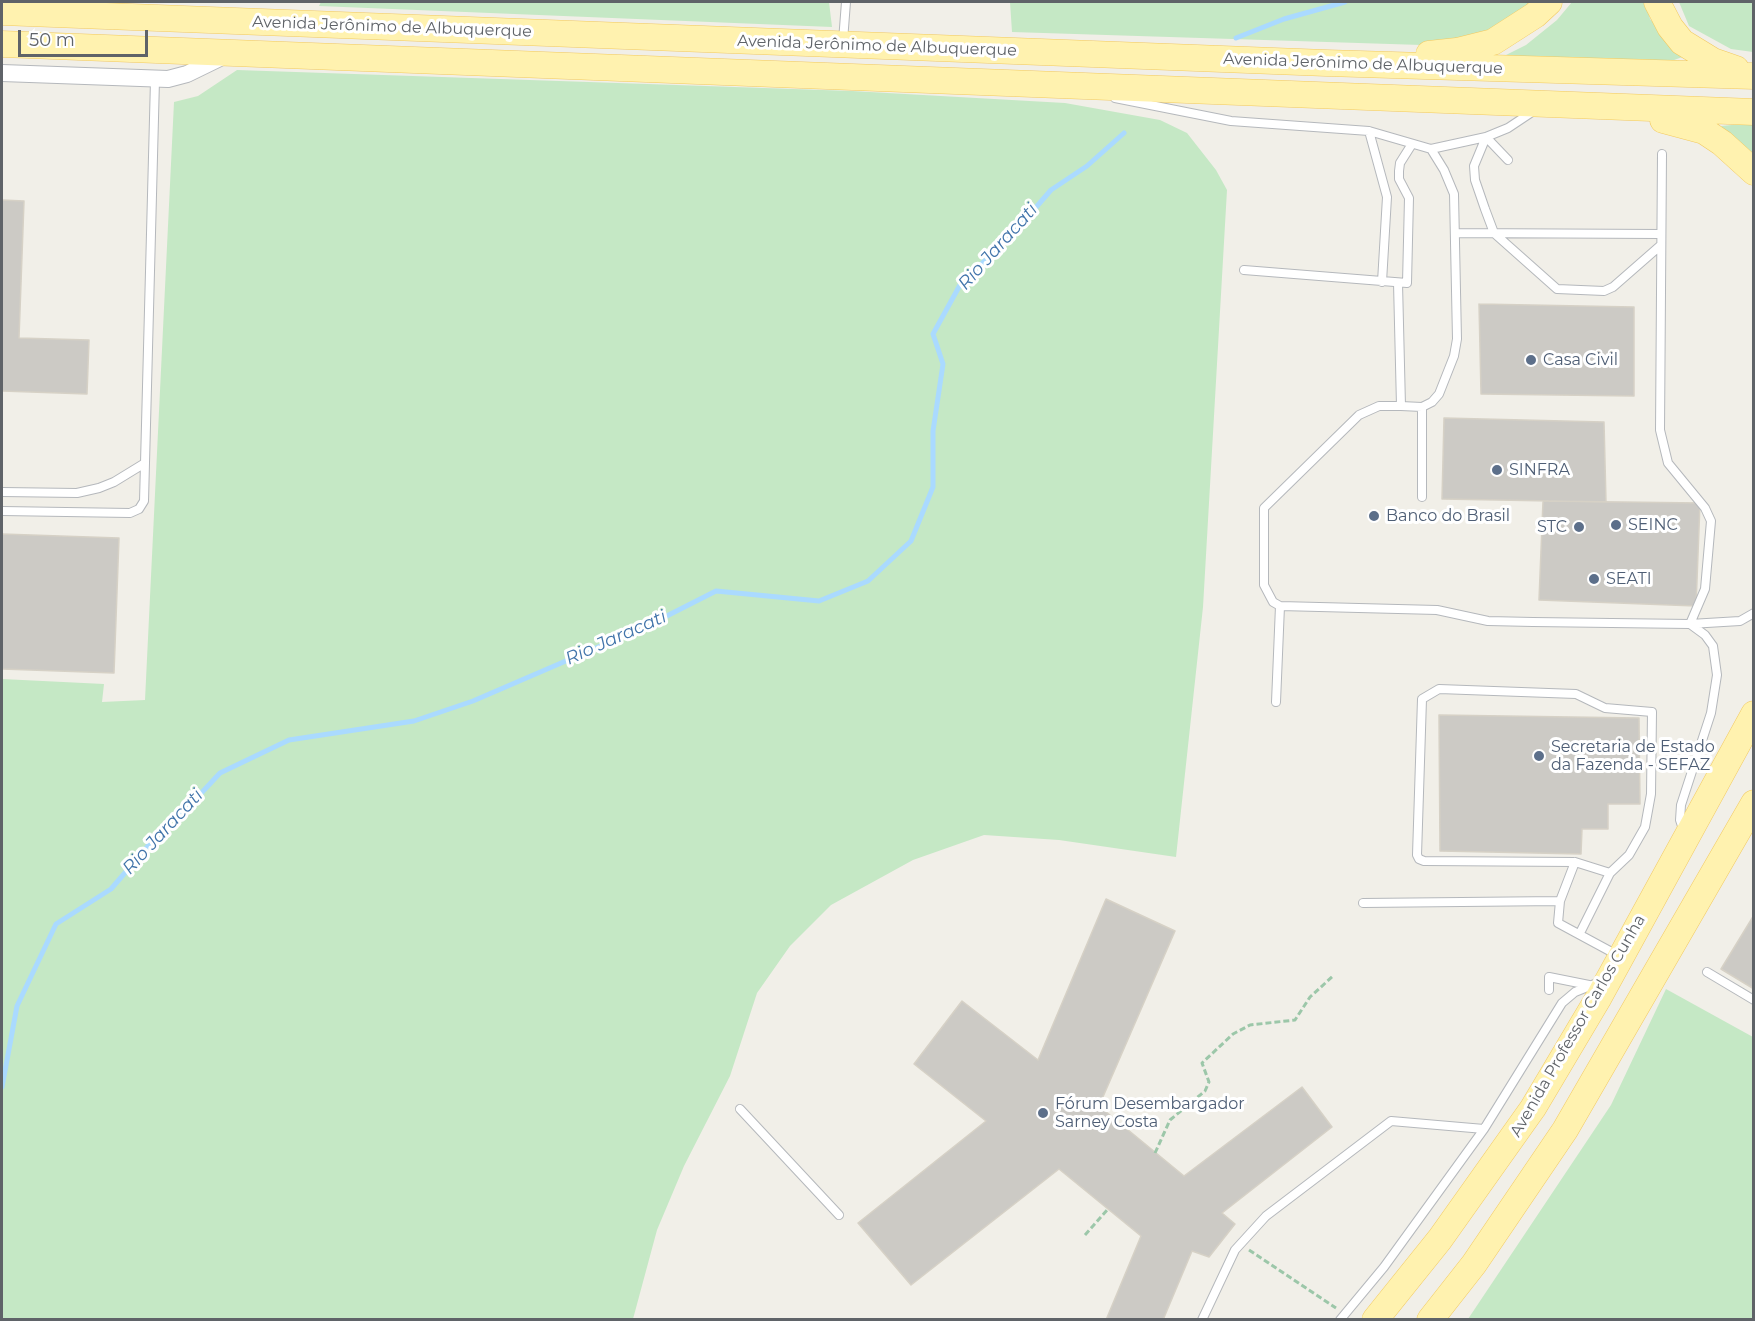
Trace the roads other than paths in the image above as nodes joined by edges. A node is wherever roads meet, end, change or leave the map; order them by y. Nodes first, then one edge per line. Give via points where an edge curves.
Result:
1 (846, 2) edge
2 (1549, 2) edge
3 (1657, 2) edge
4 (2, 12) edge
5 (2, 44) edge
6 (843, 45) junction
7 (230, 53) junction
8 (1326, 63) junction
9 (2, 73) edge
10 (1754, 75) edge
11 (155, 80) junction
12 (1062, 85) junction
13 (1544, 105) junction
14 (1599, 106) junction
15 (1754, 112) edge
16 (1369, 131) junction
17 (1486, 137) junction
18 (1412, 144) junction
19 (1431, 148) junction
20 (1662, 154) dead end
21 (1508, 160) dead end
22 (1754, 172) edge
23 (1456, 233) junction
24 (1494, 233) junction
25 (1660, 234) junction
26 (1660, 245) junction
27 (1244, 270) dead end
28 (1382, 282) junction
29 (1403, 283) junction
30 (1401, 406) junction
31 (1422, 407) junction
32 (145, 463) junction
33 (2, 492) edge
34 (1422, 497) dead end
35 (2, 511) edge
36 (1280, 606) junction
37 (1754, 613) edge
38 (1690, 624) junction
39 (1276, 702) dead end
40 (1754, 714) edge
41 (1751, 811) edge
42 (1686, 836) junction
43 (1575, 862) junction
44 (1610, 873) junction
45 (1560, 901) junction
46 (1363, 903) dead end
47 (1580, 933) junction
48 (1707, 972) dead end
49 (1604, 979) junction
50 (1549, 990) dead end
51 (1754, 1000) edge
52 (740, 1109) dead end
53 (1484, 1129) junction
54 (1565, 1130) junction
55 (1510, 1144) junction
56 (839, 1215) dead end
57 (1474, 1264) junction
58 (1343, 1317) edge
59 (1202, 1320) edge
60 (1375, 1320) edge
61 (1430, 1320) edge

1 - 6 lane
2 - 8 main road via 1510,33 1474,48
3 - 10 main road via 1682,42 1713,61
4 - 6 main road, Avenida Jerônimo de Albuquerque
5 - 7 main road, Avenida Jerônimo de Albuquerque
6 - 8 main road, Avenida Jerônimo de Albuquerque
7 - 11 street, Avenida Jerônimo de Albuquerque via 187,74
7 - 12 main road, Avenida Jerônimo de Albuquerque
8 - 10 main road, Avenida Jerônimo de Albuquerque
9 - 11 street, Avenida Jerônimo de Albuquerque
11 - 32 lane
12 - 13 main road, Avenida Jerônimo de Albuquerque
12 - 16 lane via 1231,121
13 - 14 main road, Avenida Jerônimo de Albuquerque
13 - 17 lane
14 - 15 main road, Avenida Jerônimo de Albuquerque
14 - 22 main road via 1704,131
16 - 18 lane
16 - 28 lane via 1387,197
17 - 19 lane
17 - 21 lane
17 - 24 lane via 1474,166 1475,180
18 - 19 lane
18 - 29 lane via 1399,171 1409,198
19 - 23 lane via 1454,194
20 - 25 lane
23 - 24 lane
23 - 31 lane via 1454,356 1439,394
24 - 25 lane
24 - 26 lane via 1562,291 1604,291 1613,287
25 - 26 lane
26 - 38 lane via 1659,406 1663,451 1675,474 1706,508 1711,520 1705,589
27 - 28 lane
28 - 29 lane
29 - 30 lane
30 - 31 lane
30 - 36 lane via 1379,406 1359,415 1264,508 1263,585
31 - 34 lane
32 - 33 lane via 114,482 77,493
32 - 35 lane via 144,501 130,513
36 - 38 lane via 1437,610 1488,621
36 - 39 lane
37 - 38 lane via 1740,621
38 - 42 lane via 1706,635 1713,646 1717,675 1711,713 1681,805 1680,820
40 - 42 main road, Avenida Professor Carlos Cunha
41 - 54 main road
42 - 49 main road, Avenida Professor Carlos Cunha
43 - 44 lane
43 - 44 lane via 1419,859 1422,699 1439,689 1576,694 1605,708 1652,712 1651,794 1645,827 1629,855
43 - 45 lane
44 - 47 lane
45 - 46 lane
45 - 47 lane via 1558,923
47 - 49 lane
48 - 51 lane
49 - 50 lane via 1549,977
49 - 53 lane via 1562,1003
49 - 54 main road via 1593,1025 1546,1106 1548,1117
49 - 55 main road, Avenida Professor Carlos Cunha
52 - 56 lane
53 - 58 lane
53 - 59 lane via 1391,1121 1255,1226 1228,1262
54 - 57 main road
55 - 57 main road via 1524,1155 1528,1170 1481,1237
55 - 60 main road, Avenida Professor Carlos Cunha
57 - 61 main road

